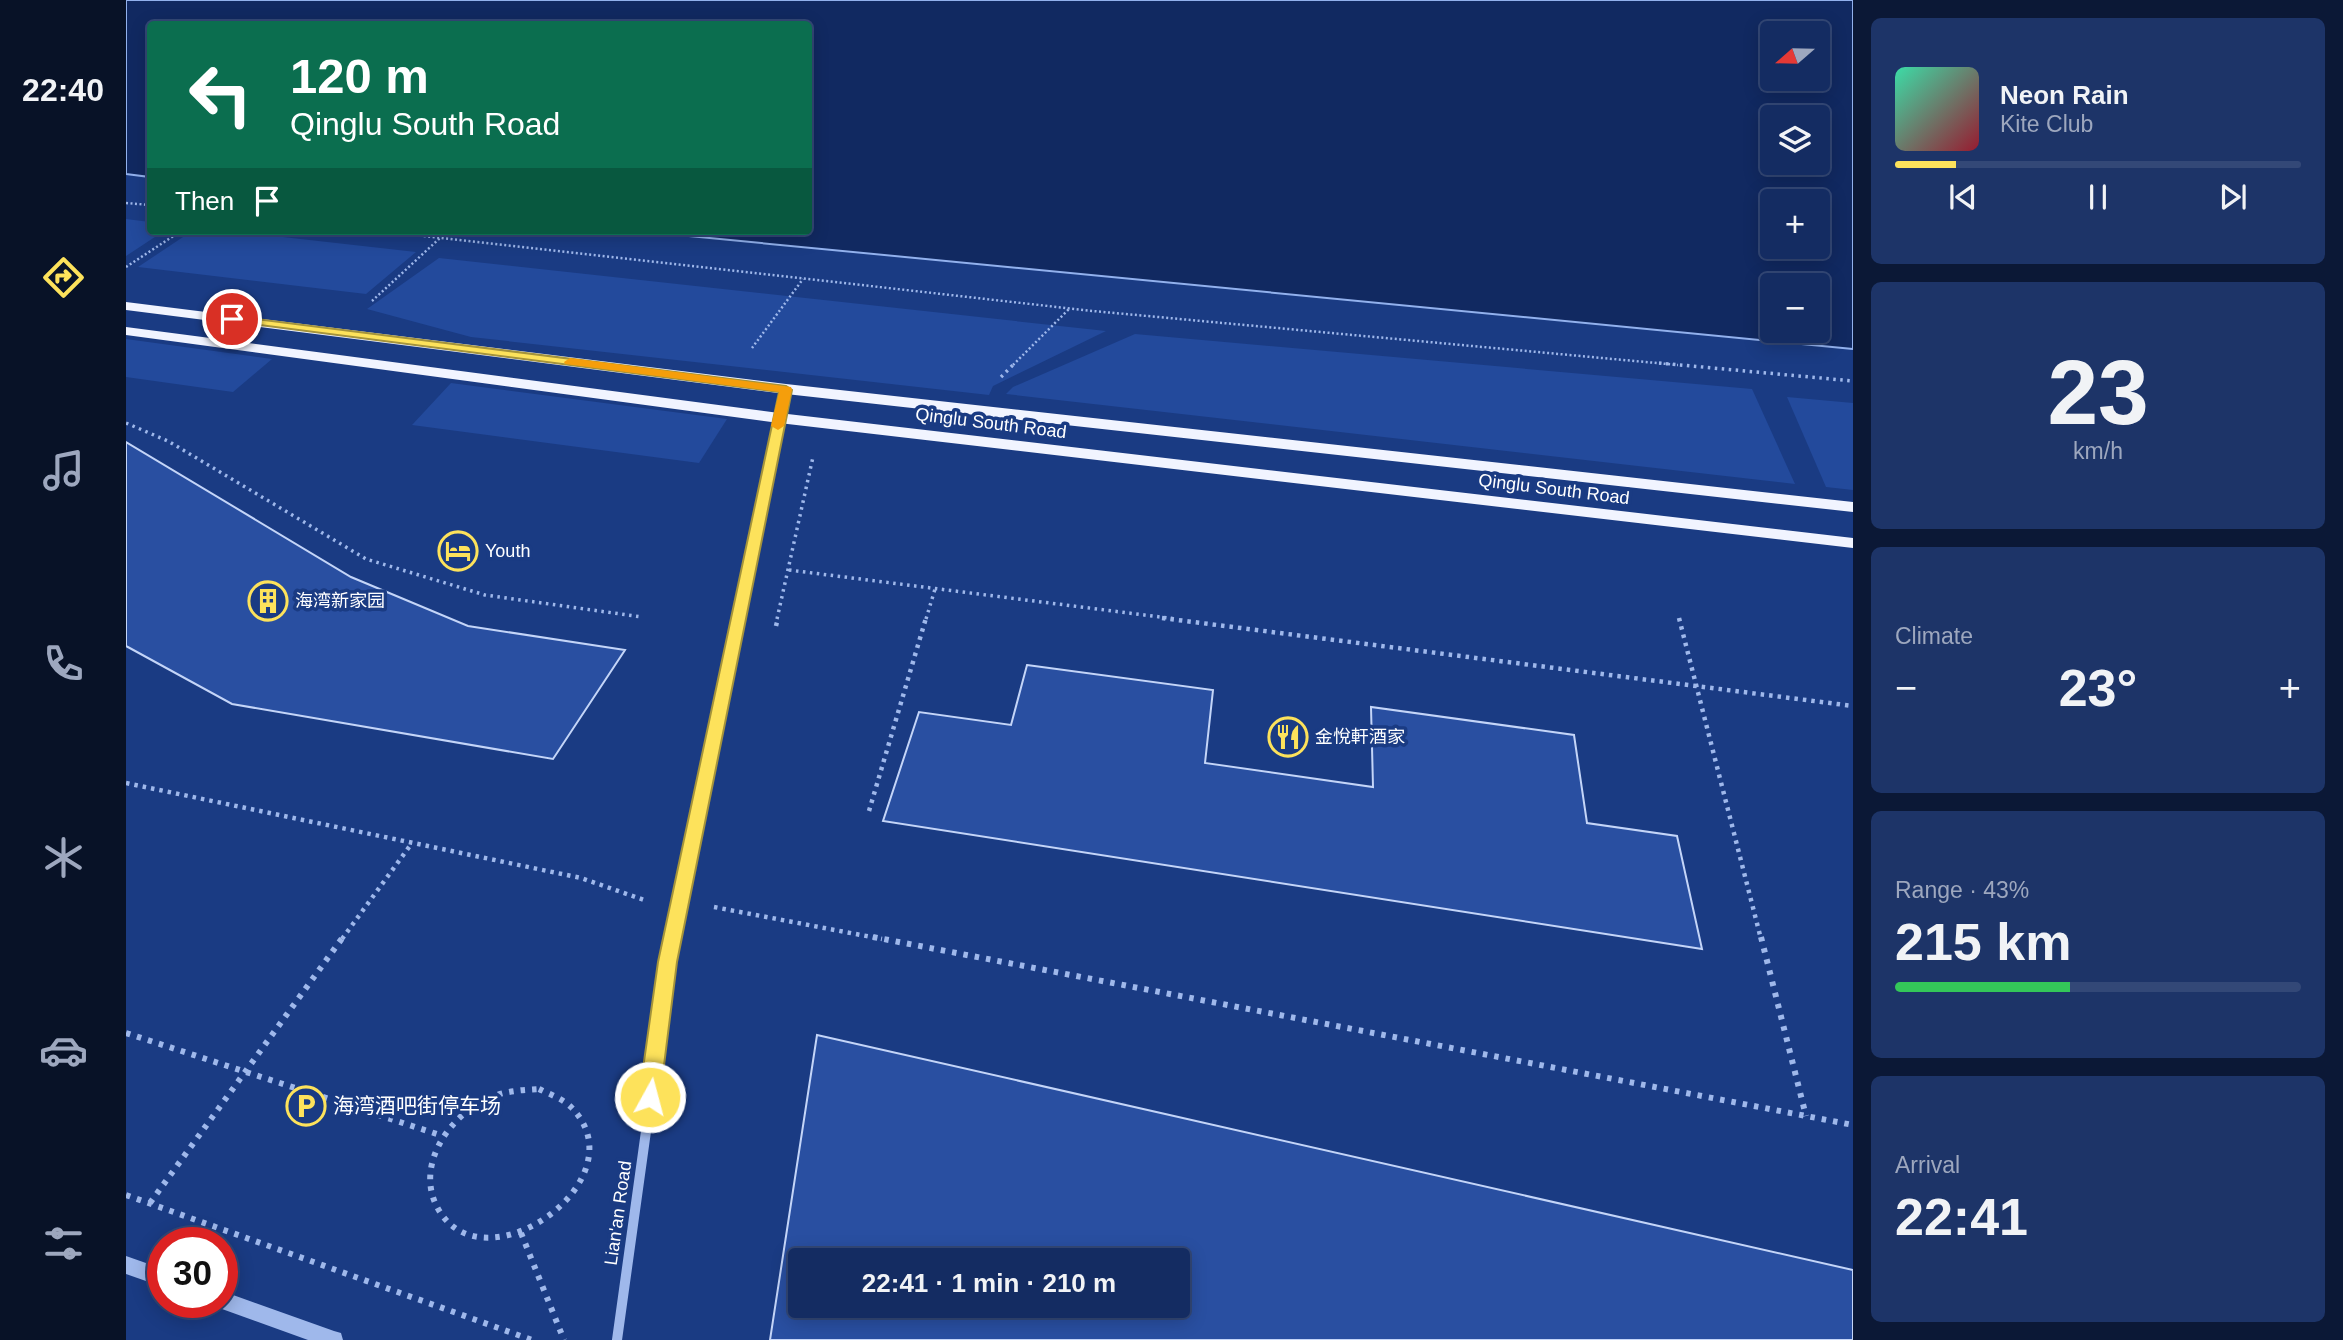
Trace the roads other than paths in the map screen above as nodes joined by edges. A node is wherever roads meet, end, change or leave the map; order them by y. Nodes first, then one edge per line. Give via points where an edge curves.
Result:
1 (126, 306) edge
2 (126, 331) edge
3 (786, 390) junction
4 (779, 418) junction
5 (1853, 507) edge
6 (1853, 543) edge
7 (126, 1265) edge
8 (147, 1272) edge
9 (238, 1306) edge
10 (334, 1340) edge
11 (617, 1340) edge

1 - 3 highway, Qinglu South Road
2 - 4 highway, Qinglu South Road
3 - 4 street, Lian'an Road
3 - 5 highway, Qinglu South Road
4 - 6 highway, Qinglu South Road
4 - 11 street, Lian'an Road via 677,912
7 - 8 street
9 - 10 street

